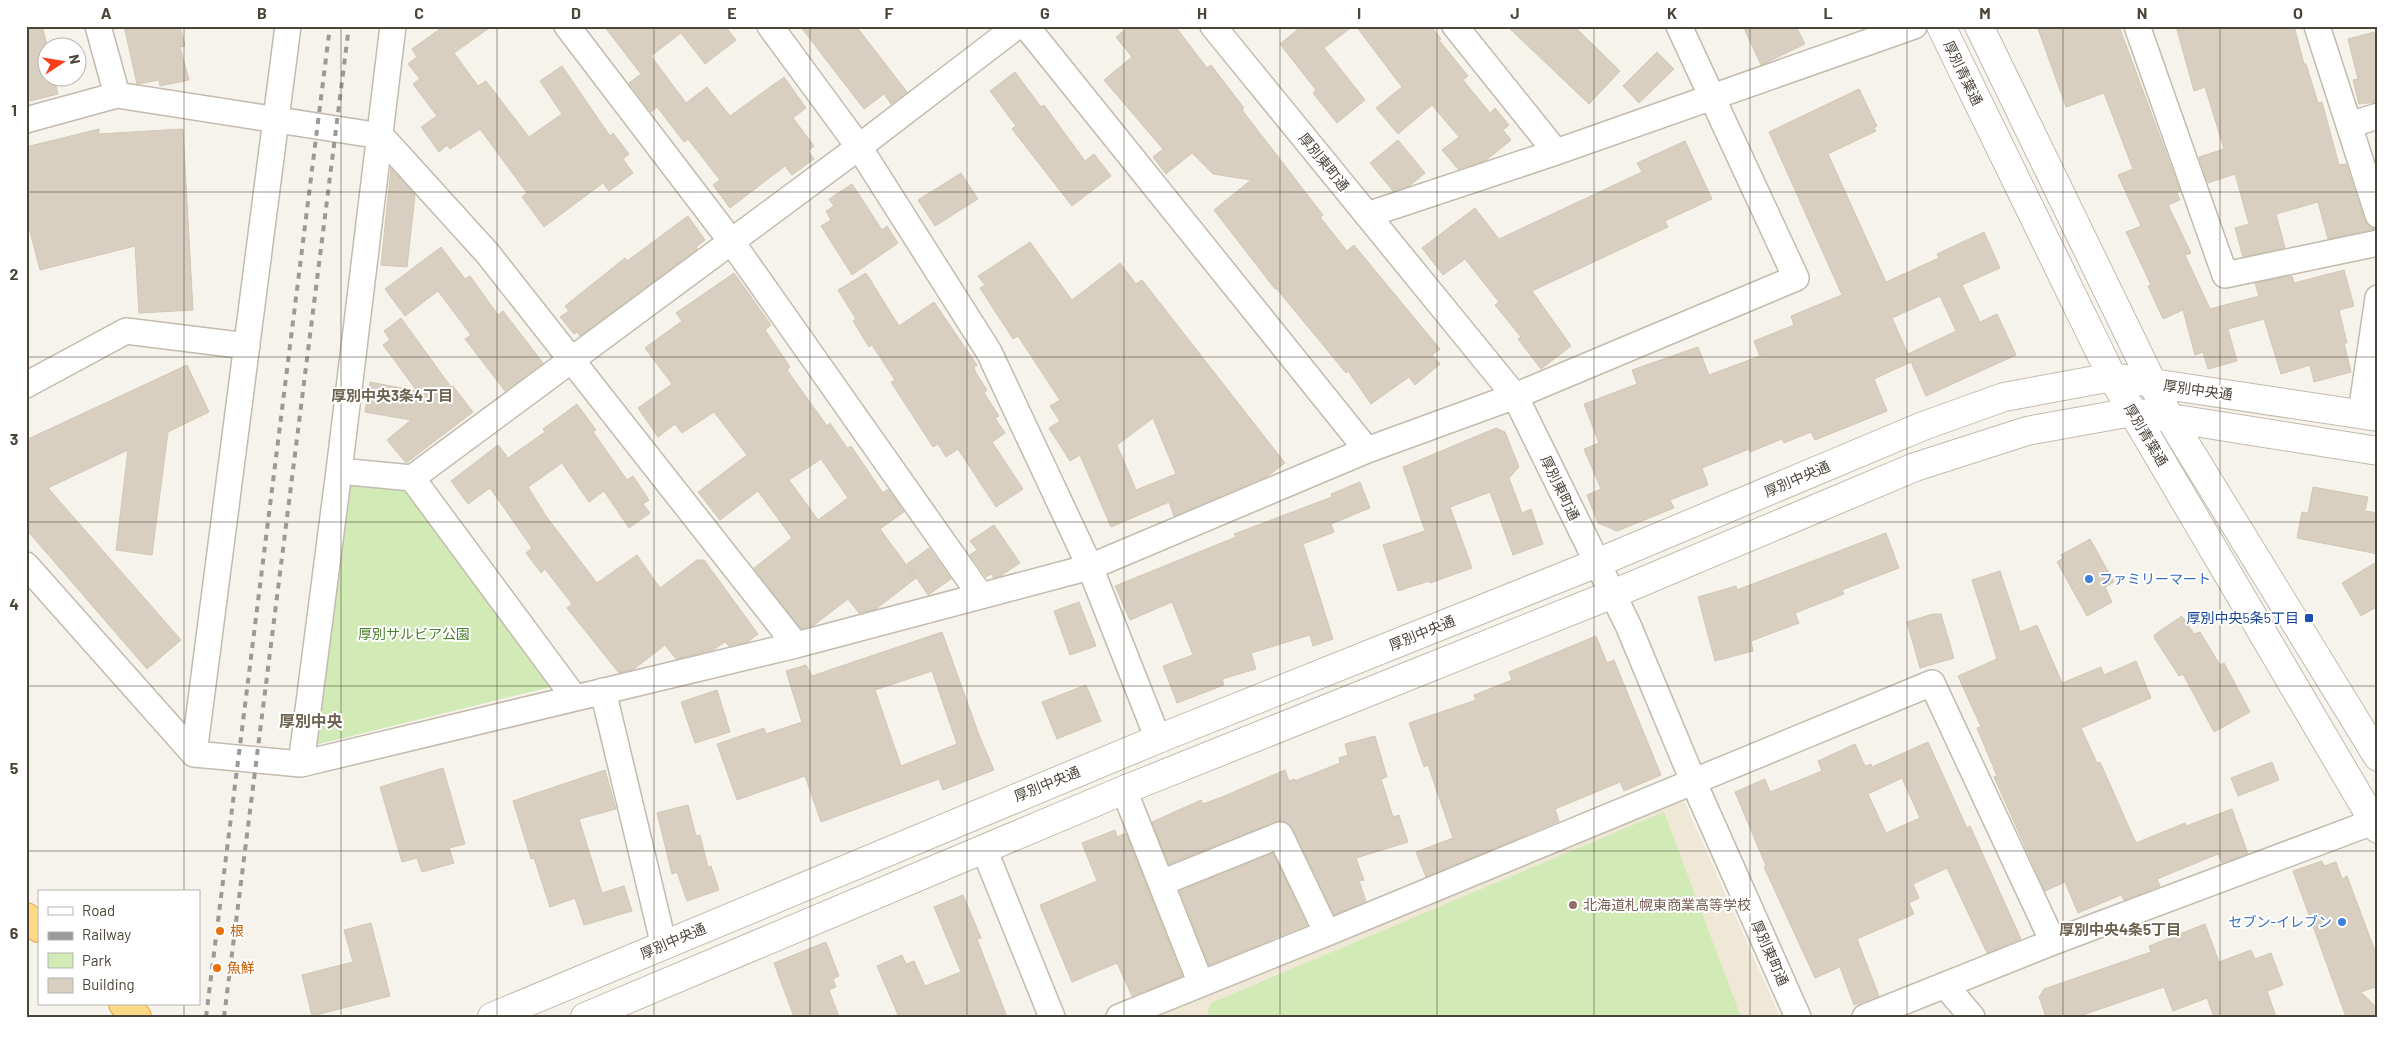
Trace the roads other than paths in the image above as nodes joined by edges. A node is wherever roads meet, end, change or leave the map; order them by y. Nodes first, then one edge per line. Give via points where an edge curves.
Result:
1 (98, 26) edge
2 (288, 26) edge
3 (392, 26) edge
4 (567, 26) edge
5 (770, 26) edge
6 (1017, 26) edge
7 (1026, 26) edge
8 (1213, 26) edge
9 (1455, 26) edge
10 (1680, 26) edge
11 (1914, 26) edge
12 (1941, 26) edge
13 (1979, 26) edge
14 (2137, 26) edge
15 (2317, 26) edge
16 (117, 95) junction
17 (1713, 97) junction
18 (2378, 116) edge
19 (26, 120) edge
20 (277, 120) junction
21 (2349, 125) junction
22 (381, 136) junction
23 (859, 147) junction
24 (1556, 152) junction
25 (1367, 215) junction
26 (2378, 215) edge
27 (731, 241) junction
28 (2378, 243) edge
29 (2378, 298) edge
30 (247, 346) junction
31 (571, 361) junction
32 (2112, 377) junction
33 (2152, 384) junction
34 (26, 385) edge
35 (1515, 396) junction
36 (2132, 412) junction
37 (2369, 415) edge
38 (2169, 417) junction
39 (1367, 450) junction
40 (2378, 451) edge
41 (339, 471) junction
42 (412, 478) junction
43 (1597, 563) junction
44 (26, 565) edge
45 (1090, 567) junction
46 (1613, 594) junction
47 (981, 596) junction
48 (796, 645) junction
49 (604, 691) junction
50 (574, 698) junction
51 (1158, 739) junction
52 (194, 754) junction
53 (2378, 757) edge
54 (301, 764) junction
55 (1694, 782) junction
56 (1124, 790) junction
57 (2376, 824) edge
58 (984, 849) junction
59 (1161, 884) junction
60 (26, 917) edge
61 (38, 927) edge
62 (1326, 934) junction
63 (2053, 942) junction
64 (664, 946) junction
65 (1201, 984) junction
66 (1945, 985) junction
67 (125, 1006) edge
68 (602, 1014) edge
69 (137, 1017) edge
70 (492, 1017) edge
71 (1052, 1017) edge
72 (1119, 1017) edge
73 (1798, 1017) edge
74 (1865, 1017) edge
75 (1972, 1017) edge

1 - 16 street
2 - 20 street
3 - 22 street
4 - 27 street
5 - 23 street
6 - 23 street
7 - 39 street
8 - 25 street, 厚別東町通
9 - 24 street
10 - 17 street
11 - 17 street
12 - 32 street, 厚別青葉通
13 - 33 street
14 - 28 street via 2225,275
15 - 21 street
16 - 19 street
16 - 20 street
17 - 24 street
17 - 35 street via 1796,278
18 - 21 street
20 - 22 street
20 - 30 street
21 - 26 street
22 - 31 street via 488,254
22 - 41 street
23 - 27 street
23 - 45 street via 989,352
24 - 25 street
25 - 35 street, 厚別東町通
27 - 31 street
27 - 47 street
29 - 37 street
30 - 34 street via 126,330
30 - 52 street
31 - 42 street
31 - 48 street
32 - 33 street, 厚別中央通
32 - 36 street, 厚別青葉通
32 - 43 street, 厚別中央通 via 2004,397 1923,426
33 - 37 street, 厚別中央通
33 - 38 street
35 - 39 street
35 - 43 street, 厚別東町通
36 - 38 street
36 - 46 street via 2027,431 1915,468
36 - 57 street, 厚別青葉通
38 - 40 street
38 - 53 street
39 - 45 street
41 - 42 street
41 - 54 street
42 - 50 street
43 - 46 street, 厚別東町通
43 - 51 street, 厚別中央通
44 - 52 street
45 - 47 street
45 - 51 street
46 - 55 street, 厚別東町通
46 - 56 street
47 - 48 street
48 - 49 street
49 - 50 street
49 - 64 street
50 - 54 street
51 - 64 street, 厚別中央通
52 - 54 street
55 - 62 street
55 - 63 street via 1932,683
55 - 73 street, 厚別東町通
56 - 58 street
56 - 59 street
57 - 63 street
58 - 68 street
58 - 71 street
59 - 62 street via 1280,834
59 - 65 street
60 - 61 highway
62 - 65 street
63 - 66 street
64 - 70 street, 厚別中央通
65 - 72 street
66 - 74 street
66 - 75 street
67 - 69 highway

